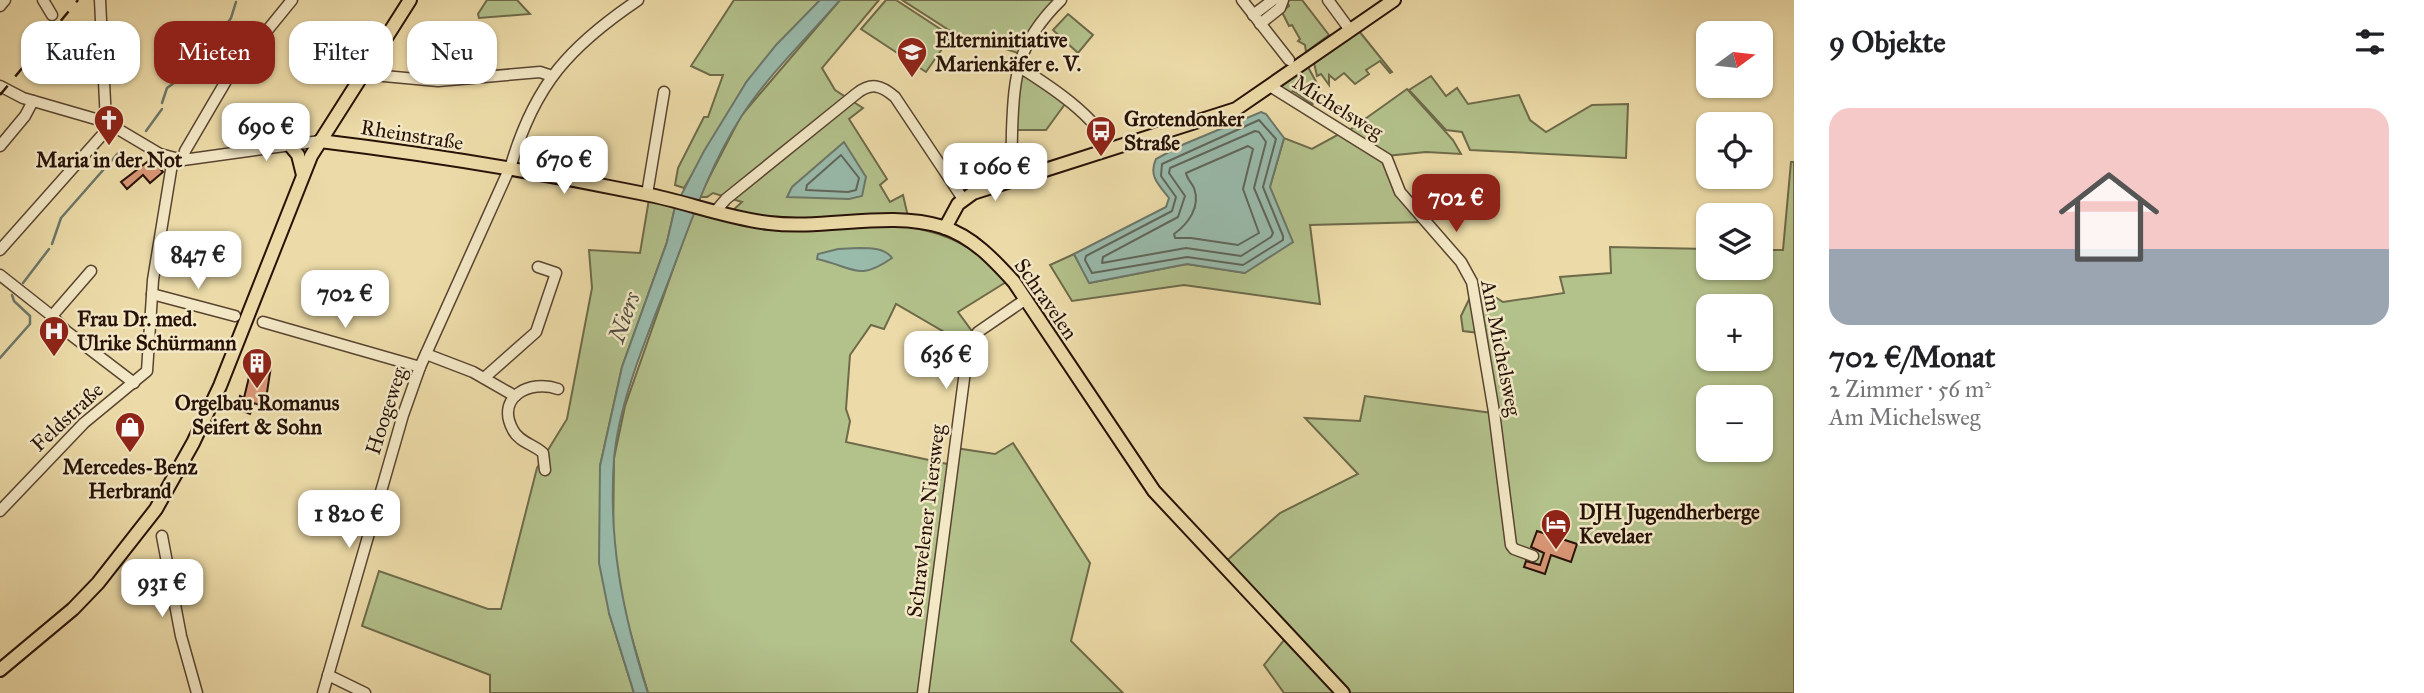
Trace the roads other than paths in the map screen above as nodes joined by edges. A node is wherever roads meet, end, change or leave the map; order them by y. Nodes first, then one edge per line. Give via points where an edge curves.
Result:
1 (5, 0) edge
2 (43, 0) edge
3 (100, 0) edge
4 (292, 0) edge
5 (410, 0) edge
6 (638, 0) edge
7 (1061, 0) edge
8 (1242, 0) edge
9 (1273, 0) edge
10 (1283, 0) edge
11 (1328, 0) edge
12 (1394, 0) edge
13 (0, 6) edge
14 (52, 15) dead end
15 (1257, 19) junction
16 (393, 26) edge
17 (1350, 30) junction
18 (1289, 60) dead end
19 (1018, 66) junction
20 (552, 76) junction
21 (393, 77) edge
22 (355, 84) edge
23 (0, 86) edge
24 (1270, 86) junction
25 (664, 92) dead end
26 (33, 101) junction
27 (334, 118) junction
28 (106, 122) junction
29 (320, 141) junction
30 (289, 144) junction
31 (342, 144) junction
32 (0, 146) edge
33 (1110, 149) junction
34 (178, 159) junction
35 (1387, 159) joint
36 (508, 169) junction
37 (303, 177) junction
38 (1013, 179) junction
39 (647, 194) junction
40 (963, 199) junction
41 (710, 211) junction
42 (944, 228) junction
43 (0, 250) edge
44 (538, 267) dead end
45 (91, 271) dead end
46 (0, 275) edge
47 (152, 295) junction
48 (1026, 299) junction
49 (52, 316) junction
50 (235, 316) dead end
51 (262, 322) dead end
52 (426, 354) junction
53 (420, 367) junction
54 (484, 378) junction
55 (134, 383) junction
56 (558, 389) dead end
57 (515, 396) junction
58 (545, 470) dead end
59 (0, 511) edge
60 (162, 536) dead end
61 (1534, 556) dead end
62 (0, 670) edge
63 (328, 675) junction
64 (197, 693) edge
65 (323, 693) edge
66 (365, 693) edge
67 (923, 693) edge
68 (1343, 693) edge

1 - 13 street
2 - 14 street
3 - 28 street
4 - 34 street via 226,81
5 - 16 main road
6 - 20 street, Hoogeweg via 590,34
7 - 19 street via 1028,39
8 - 15 street
9 - 15 street
10 - 15 street via 1280,8
11 - 17 street
12 - 17 main road
15 - 18 street
17 - 24 main road
19 - 33 street via 1079,111
19 - 38 street via 1013,84
20 - 21 street via 540,72 439,81
20 - 36 street, Hoogeweg
22 - 27 main road
23 - 26 street
24 - 33 main road via 1229,112
24 - 35 street, Michelsweg
25 - 39 street
26 - 28 street
26 - 32 street
27 - 29 main road
27 - 31 main road
28 - 34 street
28 - 43 street via 103,134
29 - 30 street, Rheinstraße
29 - 31 main road, Rheinstraße
29 - 37 main road
30 - 34 street, Rheinstraße
30 - 37 main road via 298,155
31 - 36 main road, Rheinstraße
33 - 38 main road
34 - 47 street
35 - 61 street, Am Michelsweg via 1400,192 1461,262 1472,282 1511,545
36 - 39 main road, Rheinstraße
36 - 52 street, Hoogeweg
37 - 62 main road via 220,386 156,509 73,609
38 - 40 main road
39 - 41 main road, Rheinstraße
40 - 41 street via 895,97 874,85 856,94
40 - 42 main road
41 - 42 main road, Schravelen via 788,225 909,221
42 - 48 main road, Schravelen via 991,257
44 - 54 street via 556,273 536,332
45 - 49 street
46 - 49 street
47 - 50 street
47 - 55 street via 149,366
48 - 67 street, Schravelener Niersweg via 978,332 968,348
48 - 68 main road, Schravelen via 1154,491
49 - 55 street
51 - 53 street
52 - 53 street, Hoogeweg
52 - 54 street
53 - 63 street, Hoogeweg
54 - 57 street
55 - 59 street, Feldstraße via 84,423
56 - 57 street via 537,385
57 - 58 street via 511,426 521,440 543,453
60 - 64 street
63 - 65 street, Hoogeweg
63 - 66 street

